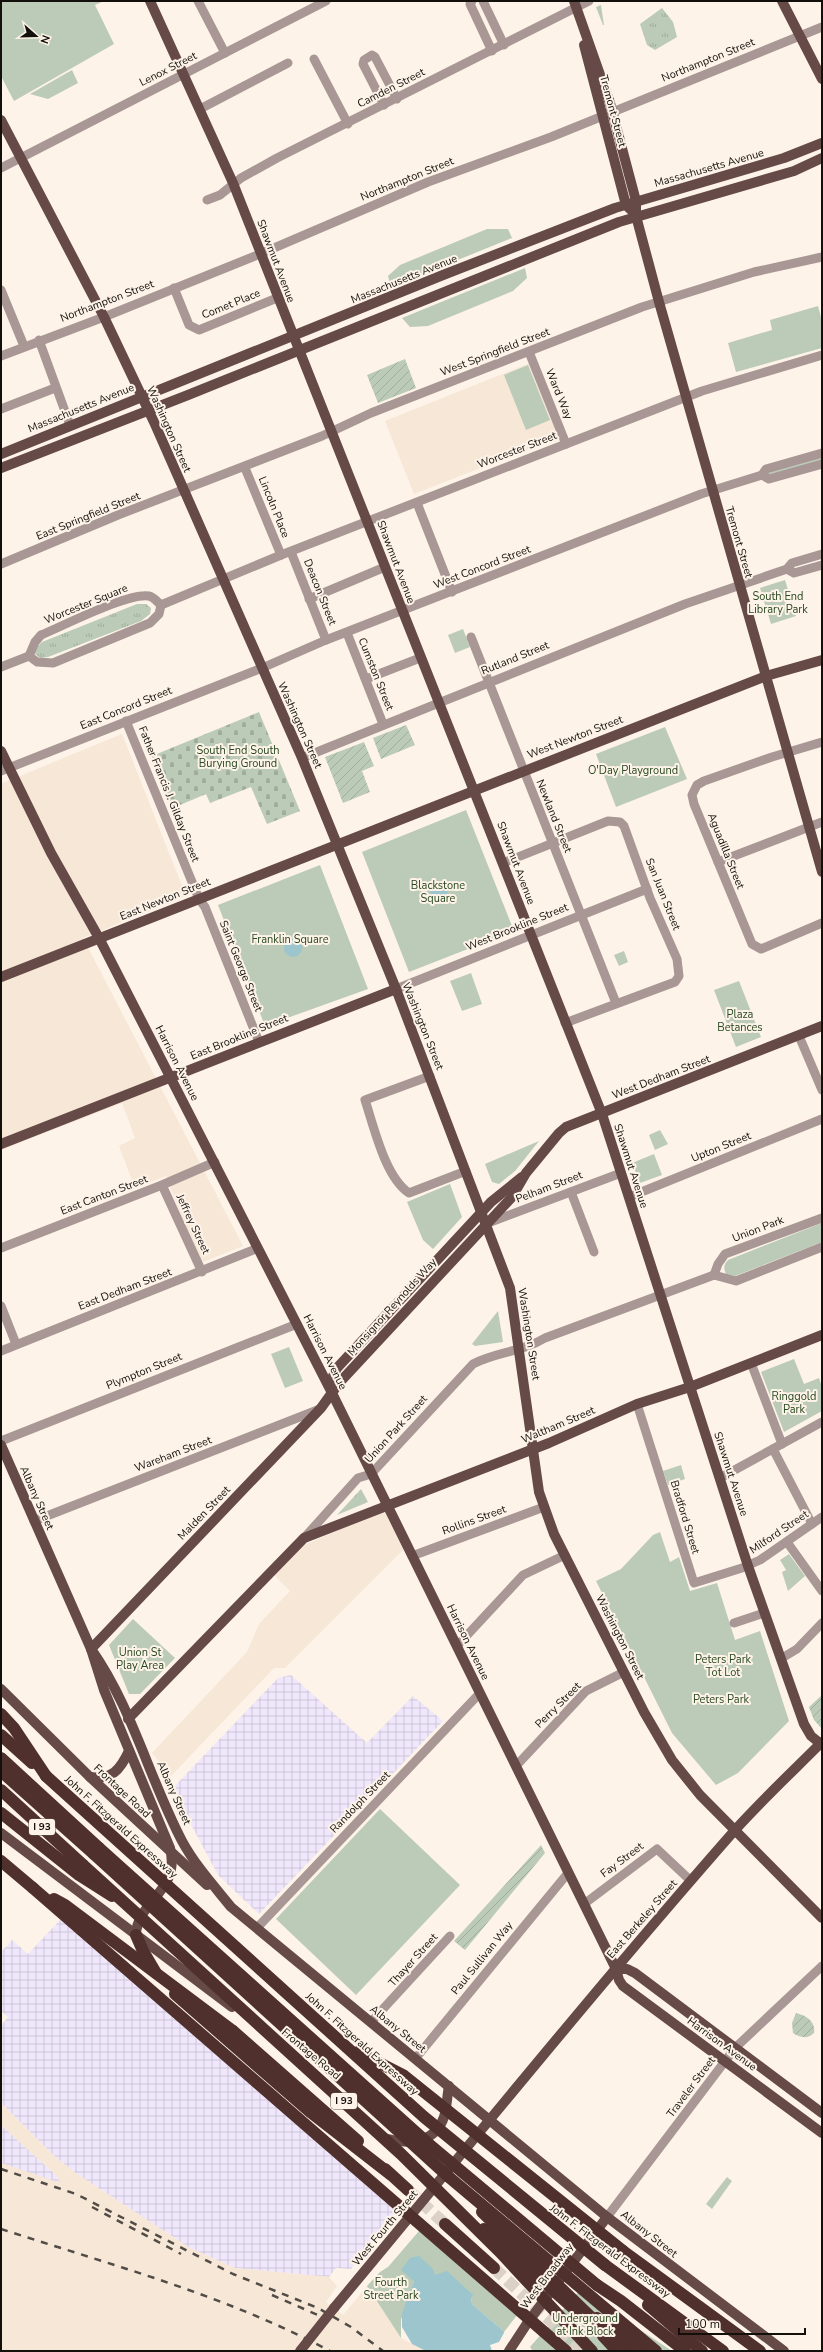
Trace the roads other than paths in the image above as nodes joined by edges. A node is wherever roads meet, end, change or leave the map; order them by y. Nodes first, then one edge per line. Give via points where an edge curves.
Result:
1 (150, 1) edge
2 (198, 1) edge
3 (326, 1) edge
4 (472, 1) edge
5 (483, 1) edge
6 (589, 1) edge
7 (782, 1) edge
8 (575, 4) edge
9 (822, 27) edge
10 (800, 36) junction
11 (504, 45) junction
12 (492, 51) junction
13 (225, 53) junction
14 (314, 59) dead end
15 (288, 63) dead end
16 (184, 74) junction
17 (822, 79) edge
18 (397, 99) junction
19 (384, 105) junction
20 (200, 109) junction
21 (612, 112) junction
22 (602, 116) junction
23 (1, 120) edge
24 (348, 124) junction
25 (822, 143) edge
26 (21, 158) junction
27 (822, 158) edge
28 (1, 168) edge
29 (232, 184) junction
30 (206, 200) dead end
31 (636, 202) junction
32 (626, 205) junction
33 (636, 216) junction
34 (260, 254) junction
35 (822, 257) edge
36 (174, 288) junction
37 (1, 290) edge
38 (277, 298) junction
39 (660, 302) junction
40 (104, 317) junction
41 (294, 337) junction
42 (39, 340) junction
43 (24, 346) junction
44 (299, 349) junction
45 (529, 352) junction
46 (822, 355) edge
47 (1, 356) edge
48 (55, 388) junction
49 (142, 397) junction
50 (686, 397) junction
51 (1, 409) edge
52 (148, 410) junction
53 (70, 425) junction
54 (332, 432) junction
55 (566, 444) junction
56 (822, 453) edge
57 (1, 454) edge
58 (822, 464) edge
59 (1, 468) edge
60 (245, 468) junction
61 (762, 475) junction
62 (712, 490) junction
63 (184, 491) junction
64 (418, 503) junction
65 (368, 522) junction
66 (291, 552) junction
67 (822, 554) edge
68 (281, 555) junction
69 (1, 564) edge
70 (822, 565) edge
71 (385, 568) junction
72 (787, 570) junction
73 (224, 579) junction
74 (738, 584) junction
75 (452, 592) junction
76 (309, 599) junction
77 (161, 605) junction
78 (402, 611) junction
79 (347, 633) junction
80 (471, 637) dead end
81 (326, 640) junction
82 (29, 656) junction
83 (420, 658) junction
84 (822, 660) edge
85 (1, 667) edge
86 (262, 668) junction
87 (766, 676) junction
88 (366, 679) junction
89 (488, 681) junction
90 (438, 703) junction
91 (126, 721) junction
92 (383, 724) junction
93 (822, 742) edge
94 (1, 751) edge
95 (787, 752) junction
96 (302, 758) junction
97 (5, 770) edge
98 (523, 770) junction
99 (474, 791) junction
100 (822, 822) edge
101 (809, 826) junction
102 (552, 842) junction
103 (338, 843) junction
104 (718, 862) junction
105 (503, 863) junction
106 (822, 872) edge
107 (647, 889) junction
108 (199, 899) junction
109 (582, 914) junction
110 (822, 923) edge
111 (531, 935) junction
112 (98, 938) junction
113 (1, 977) edge
114 (396, 988) junction
115 (616, 1003) junction
116 (566, 1023) junction
117 (822, 1026) edge
118 (799, 1036) junction
119 (259, 1042) junction
120 (430, 1076) junction
121 (170, 1078) junction
122 (822, 1090) edge
123 (602, 1114) junction
124 (822, 1119) edge
125 (1, 1144) edge
126 (215, 1162) junction
127 (466, 1171) junction
128 (621, 1172) junction
129 (526, 1173) junction
130 (162, 1185) junction
131 (571, 1192) junction
132 (628, 1197) junction
133 (482, 1212) junction
134 (822, 1218) edge
135 (486, 1223) junction
136 (822, 1247) edge
137 (1, 1248) edge
138 (258, 1248) junction
139 (594, 1252) dead end
140 (202, 1272) junction
141 (714, 1275) junction
142 (660, 1296) junction
143 (1, 1306) edge
144 (297, 1324) junction
145 (822, 1335) edge
146 (16, 1344) junction
147 (520, 1350) junction
148 (1, 1351) edge
149 (751, 1363) junction
150 (690, 1387) junction
151 (332, 1392) junction
152 (637, 1404) junction
153 (320, 1409) junction
154 (822, 1422) edge
155 (1, 1441) edge
156 (782, 1444) junction
157 (1, 1445) edge
158 (533, 1449) junction
159 (773, 1449) junction
160 (372, 1474) junction
161 (720, 1478) junction
162 (387, 1505) junction
163 (544, 1507) junction
164 (822, 1517) edge
165 (34, 1521) junction
166 (812, 1524) junction
167 (304, 1538) junction
168 (788, 1542) junction
169 (565, 1555) junction
170 (412, 1556) junction
171 (748, 1566) junction
172 (822, 1591) edge
173 (764, 1613) junction
174 (734, 1622) dead end
175 (822, 1623) edge
176 (457, 1646) junction
177 (91, 1649) junction
178 (782, 1658) junction
179 (624, 1672) junction
180 (1, 1689) edge
181 (480, 1693) junction
182 (1, 1714) edge
183 (128, 1719) junction
184 (1, 1735) edge
185 (821, 1744) edge
186 (129, 1751) junction
187 (1, 1758) edge
188 (516, 1766) junction
189 (1, 1770) edge
190 (46, 1776) junction
191 (90, 1777) junction
192 (1, 1790) edge
193 (1, 1813) edge
194 (735, 1831) junction
195 (1, 1832) edge
196 (96, 1851) junction
197 (171, 1853) junction
198 (1, 1861) edge
199 (182, 1862) junction
200 (81, 1870) junction
201 (568, 1873) junction
202 (691, 1881) junction
203 (167, 1883) junction
204 (33, 1888) junction
205 (584, 1904) junction
206 (231, 1907) junction
207 (821, 1913) edge
208 (257, 1928) junction
209 (136, 1935) junction
210 (450, 1936) dead end
211 (822, 1966) edge
212 (616, 1969) junction
213 (374, 2024) junction
214 (342, 2045) junction
215 (735, 2048) junction
216 (415, 2059) junction
217 (725, 2061) junction
218 (449, 2086) junction
219 (822, 2113) edge
220 (490, 2120) junction
221 (822, 2133) edge
222 (388, 2139) junction
223 (390, 2174) junction
224 (450, 2178) junction
225 (436, 2186) junction
226 (408, 2190) tunnel mouth
227 (607, 2217) junction
228 (445, 2224) tunnel mouth
229 (481, 2227) joint
230 (605, 2265) junction
231 (494, 2268) tunnel mouth
232 (597, 2285) junction
233 (549, 2293) junction
234 (300, 2351) edge
235 (509, 2351) edge
236 (566, 2351) edge
237 (586, 2351) edge
238 (592, 2351) edge
239 (617, 2351) edge
240 (626, 2351) edge
241 (642, 2351) edge
242 (656, 2351) edge
243 (672, 2351) edge
244 (685, 2351) edge
245 (702, 2351) edge
246 (723, 2351) edge
247 (760, 2351) edge
248 (784, 2351) edge

1 - 16 main road, Shawmut Avenue
2 - 13 street
3 - 13 street, Lenox Street
4 - 12 street via 470,4
5 - 11 street
6 - 8 street, Camden Street
7 - 10 main road
8 - 11 street, Camden Street
8 - 21 main road, Tremont Street
8 - 22 main road, Tremont Street
9 - 10 street, Northampton Street
10 - 17 main road
10 - 21 street, Northampton Street
11 - 12 street, Camden Street
12 - 18 street, Camden Street
13 - 16 street, Lenox Street
14 - 24 street
15 - 20 street
16 - 20 main road, Shawmut Avenue
16 - 26 street, Lenox Street
18 - 19 street, Camden Street
18 - 19 street via 372,55 364,60 363,64
19 - 24 street, Camden Street
20 - 29 main road, Shawmut Avenue
21 - 22 street, Northampton Street
21 - 31 main road, Tremont Street
22 - 32 main road, Tremont Street
22 - 34 street, Northampton Street via 428,182
23 - 26 main road, Washington Street
24 - 29 street, Camden Street via 277,158
25 - 31 main road, Massachusetts Avenue via 784,158
26 - 28 street, Lenox Street
26 - 40 main road, Washington Street
27 - 33 main road via 794,170
29 - 30 street, Camden Street via 220,195
29 - 34 main road, Shawmut Avenue
31 - 32 main road, Massachusetts Avenue
31 - 33 main road, Tremont Street
32 - 33 main road, Tremont Street
32 - 41 main road, Massachusetts Avenue via 443,275
33 - 39 main road, Tremont Street
33 - 44 main road
34 - 36 street, Northampton Street
34 - 38 main road, Shawmut Avenue
35 - 39 street, West Springfield Street via 754,272
36 - 38 street, Comet Place via 189,325 199,330
36 - 40 street, Northampton Street
37 - 43 street
38 - 41 main road, Shawmut Avenue
39 - 45 street, West Springfield Street
39 - 50 main road, Tremont Street
40 - 42 street, Northampton Street
40 - 49 main road, Washington Street
41 - 44 main road, Shawmut Avenue
41 - 49 main road, Massachusetts Avenue
42 - 43 street, Northampton Street
42 - 48 street
43 - 47 street, Northampton Street
44 - 52 main road
44 - 54 main road, Shawmut Avenue
45 - 54 street, West Springfield Street via 371,413
45 - 55 street, Ward Way
46 - 50 street, Worcester Street
48 - 51 street
48 - 53 street
49 - 52 main road, Washington Street
49 - 53 main road, Massachusetts Avenue
50 - 55 street, Worcester Street
50 - 62 main road, Tremont Street
52 - 59 main road
52 - 63 main road, Washington Street
53 - 57 main road, Massachusetts Avenue
54 - 60 street, West Springfield Street
54 - 65 main road, Shawmut Avenue
55 - 64 street, Worcester Street
56 - 61 street via 766,469
58 - 61 street via 769,479
60 - 63 street, West Springfield Street
60 - 68 street, Lincoln Place
61 - 62 street, West Concord Street
62 - 74 main road, Tremont Street
62 - 75 street, West Concord Street
63 - 69 street, East Springfield Street
63 - 73 main road, Washington Street
64 - 65 street, Worcester Street
64 - 75 street
65 - 66 street, Worcester Street
65 - 71 main road, Shawmut Avenue
66 - 68 street, Worcester Street
66 - 76 street, Deacon Street
67 - 72 street via 792,563
68 - 73 street, Worcester Street
70 - 72 street via 794,573
71 - 76 street
71 - 78 main road, Shawmut Avenue
72 - 74 street, Rutland Street
73 - 77 street
73 - 86 main road, Washington Street
74 - 87 main road, Tremont Street
74 - 89 street, Rutland Street
75 - 78 street, West Concord Street
76 - 81 street, Deacon Street
77 - 82 street via 158,614 150,623 53,663 36,662
77 - 82 street, Worcester Square via 149,596 123,600 42,635 35,642
78 - 79 street, West Concord Street
78 - 83 main road, Shawmut Avenue
79 - 81 street, West Concord Street
79 - 88 street, Cumston Street
80 - 89 street, Newland Street
81 - 86 street, West Concord Street
82 - 85 street
83 - 88 street
83 - 90 main road, Shawmut Avenue
84 - 87 main road, West Newton Street
86 - 91 street, East Concord Street
86 - 96 main road, Washington Street
87 - 95 main road, Tremont Street
87 - 98 main road, West Newton Street
88 - 92 street, Cumston Street
89 - 90 street, Rutland Street
89 - 98 street, Newland Street
90 - 92 street, Rutland Street
90 - 99 main road, Shawmut Avenue
91 - 97 street, East Concord Street
91 - 108 street, Father Francis J. Gilday Street
92 - 96 street, Rutland Street
93 - 95 street, Aguadilla Street
94 - 97 main road, Harrison Avenue
95 - 101 main road, Tremont Street
95 - 104 street, Aguadilla Street via 697,785 692,795 694,804
96 - 103 main road, Washington Street
97 - 112 main road, Harrison Avenue
98 - 99 main road, West Newton Street
98 - 102 street, Newland Street
99 - 103 main road, West Newton Street
99 - 105 main road, Shawmut Avenue
100 - 101 street
101 - 104 street
101 - 106 main road, Tremont Street
102 - 105 street, San Juan Street
102 - 107 street, San Juan Street via 608,821 620,822 624,826
102 - 109 street, Newland Street
103 - 108 main road, East Newton Street
103 - 114 main road, Washington Street
104 - 110 street, Aguadilla Street via 747,935 757,948
105 - 111 main road, Shawmut Avenue
107 - 109 street, West Brookline Street
107 - 115 street, San Juan Street via 677,959 679,976 666,987
108 - 112 main road, East Newton Street
108 - 119 street, Saint George Street via 205,908
109 - 111 street, West Brookline Street
109 - 115 street, Newland Street
111 - 114 street, West Brookline Street
111 - 116 main road, Shawmut Avenue
112 - 113 main road, East Newton Street
112 - 121 main road, Harrison Avenue
114 - 119 main road, East Brookline Street
114 - 120 main road, Washington Street
115 - 116 street, San Juan Street
116 - 123 main road, Shawmut Avenue
117 - 118 main road, West Dedham Street
118 - 122 street
118 - 123 main road, West Dedham Street
119 - 121 main road, East Brookline Street
120 - 127 main road, Washington Street
120 - 127 street via 365,1100 382,1153 400,1187 409,1192
121 - 125 main road, East Brookline Street
121 - 126 main road, Harrison Avenue
123 - 128 main road, Shawmut Avenue
123 - 129 main road, West Dedham Street via 562,1130
124 - 132 street, Upton Street
126 - 130 street, East Canton Street
126 - 138 main road, Harrison Avenue
127 - 133 main road, Washington Street
128 - 131 street, Pelham Street
128 - 132 main road, Shawmut Avenue
129 - 133 main road, West Dedham Street
129 - 135 main road, West Dedham Street via 514,1194
130 - 137 street, East Canton Street
130 - 140 street, Jeffrey Street
131 - 135 street, Pelham Street
131 - 139 street
132 - 142 main road, Shawmut Avenue
133 - 135 main road, Washington Street
133 - 151 main road, Monsignor Reynolds Way via 337,1368 333,1376
134 - 141 street, Union Park via 725,1254
135 - 147 main road, Washington Street via 510,1288
135 - 151 main road, Monsignor Reynolds Way
136 - 141 street via 736,1281
138 - 140 street, East Dedham Street
138 - 144 main road, Harrison Avenue
140 - 146 street, East Dedham Street
141 - 142 street
142 - 147 street, Union Park Street via 545,1338
142 - 150 main road, Shawmut Avenue
143 - 146 street
144 - 151 main road, Harrison Avenue
144 - 155 street, Plympton Street
145 - 149 main road, Waltham Street
146 - 148 street, East Dedham Street
147 - 158 main road, Washington Street
147 - 160 street, Union Park Street via 473,1364
149 - 150 main road, Waltham Street
149 - 156 street
150 - 152 main road, Waltham Street
150 - 161 main road, Shawmut Avenue
151 - 153 main road, Malden Street
151 - 160 main road, Harrison Avenue
152 - 158 main road, Waltham Street
152 - 171 street, Bradford Street via 693,1582 698,1583
153 - 165 street, Wareham Street
153 - 177 main road, Malden Street
154 - 156 street
156 - 159 street
157 - 165 main road, Albany Street
158 - 162 main road, Waltham Street
158 - 163 main road, Washington Street via 539,1492
159 - 161 street
159 - 166 street
160 - 162 main road, Harrison Avenue
160 - 167 street, Union Park Street via 358,1478
161 - 171 main road, Shawmut Avenue
162 - 167 main road, Waltham Street
162 - 170 main road, Harrison Avenue
163 - 169 main road, Washington Street
163 - 170 street, Rollins Street
164 - 166 street, Milford Street
165 - 177 main road, Albany Street
166 - 168 street, Milford Street
167 - 183 main road, Union Park Street
168 - 171 street, Milford Street
168 - 172 street
169 - 176 street via 523,1576
169 - 179 main road, Washington Street
170 - 176 main road, Harrison Avenue
171 - 173 main road, Shawmut Avenue
173 - 174 street
173 - 178 main road, Shawmut Avenue
175 - 178 street via 797,1649
176 - 181 main road, Harrison Avenue
177 - 183 main road, Albany Street via 114,1686
177 - 186 main road, Albany Street via 99,1679
178 - 185 main road, Shawmut Avenue via 804,1724 811,1736
179 - 188 street, Perry Street via 586,1691
179 - 194 main road, Washington Street via 672,1760 697,1792
180 - 191 main road, Frontage Road
181 - 188 main road, Harrison Avenue
181 - 208 street, Randolph Street
182 - 190 highway via 14,1728
183 - 206 main road, Albany Street via 183,1841
184 - 190 highway, John F. Fitzgerald Expressway
185 - 194 main road, East Berkeley Street
186 - 191 main road via 115,1774 101,1778
186 - 197 main road, Albany Street via 166,1835
187 - 196 highway
188 - 201 main road, Harrison Avenue
189 - 196 highway
190 - 214 highway, John F. Fitzgerald Expressway, bridge
191 - 197 main road, Frontage Road
192 - 200 highway, I 93
193 - 200 highway
194 - 202 main road, East Berkeley Street
194 - 207 main road, Washington Street
195 - 209 main road, Frontage Road
196 - 224 highway, bridge
196 - 232 highway, bridge via 430,2145
197 - 199 main road, Frontage Road
197 - 203 main road, Albany Street via 172,1868
198 - 204 highway
199 - 203 main road
199 - 206 main road, Frontage Road
200 - 225 highway, I 93, bridge via 129,1906
201 - 205 main road, Harrison Avenue
201 - 216 street, Paul Sullivan Way
202 - 205 street, Fay Street via 657,1849
202 - 212 main road, East Berkeley Street
203 - 209 main road, Albany Street via 142,1917
204 - 223 highway, bridge via 65,1905 233,2031 374,2156
204 - 236 highway, bridge
205 - 212 main road, Harrison Avenue
206 - 208 main road, Albany Street
208 - 213 main road, Albany Street
209 - 222 main road, Frontage Road via 304,2061
209 - 223 highway via 151,1965 175,1993 313,2114
210 - 213 street, Thayer Street
211 - 215 street, Traveler Street
212 - 215 main road, Harrison Avenue via 635,1973
212 - 217 main road, Harrison Avenue via 623,1986
212 - 220 main road, East Berkeley Street
213 - 216 main road, Albany Street
214 - 230 highway, John F. Fitzgerald Expressway, bridge via 482,2166
214 - 247 highway, bridge via 403,2075 623,2251
215 - 217 street, Traveler Street
215 - 219 main road, Harrison Avenue
216 - 218 main road, Albany Street
217 - 221 main road, Harrison Avenue
217 - 227 street, Traveler Street
218 - 220 main road, Albany Street
218 - 222 main road via 444,2118 433,2133 426,2138 408,2143
220 - 225 main road, West Fourth Street
220 - 227 main road, Albany Street
222 - 225 main road, Frontage Road
223 - 226 highway
224 - 240 highway, bridge via 473,2204
224 - 242 highway, bridge
225 - 229 main road, Frontage Road
225 - 234 main road, West Fourth Street, bridge
225 - 238 highway, I 93, bridge
227 - 233 main road, West Broadway
227 - 248 main road, Albany Street
228 - 231 highway
229 - 233 highway
230 - 245 highway via 675,2330
230 - 246 highway, John F. Fitzgerald Expressway
232 - 243 highway via 617,2306
232 - 244 highway
233 - 235 main road, West Broadway
233 - 237 main road
233 - 239 highway
233 - 241 highway

